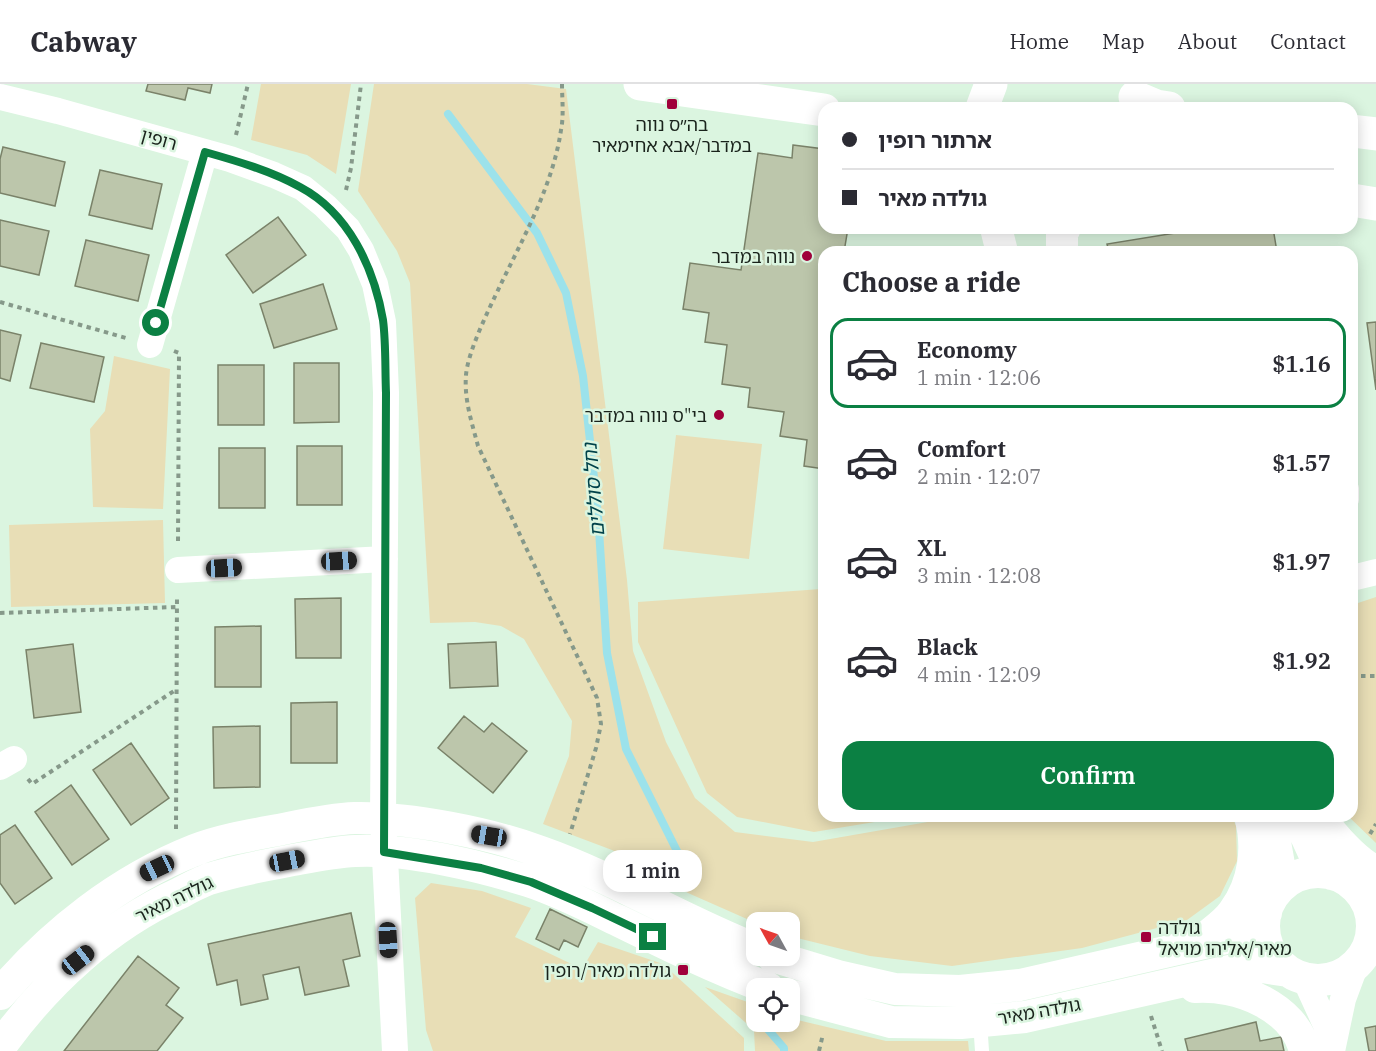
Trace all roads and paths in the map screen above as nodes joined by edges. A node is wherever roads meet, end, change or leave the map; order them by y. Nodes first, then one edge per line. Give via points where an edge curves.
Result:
1 (248, 84) edge
2 (361, 84) edge
3 (562, 84) edge
4 (640, 84) edge
5 (991, 84) edge
6 (1133, 96) edge
7 (0, 97) edge
8 (984, 102) edge
9 (1147, 102) edge
10 (818, 109) edge
11 (1358, 132) edge
12 (1376, 134) edge
13 (205, 152) junction
14 (230, 159) junction
15 (1358, 201) edge
16 (1376, 204) edge
17 (339, 220) junction
18 (0, 302) edge
19 (150, 345) junction
20 (385, 559) junction
21 (178, 570) junction
22 (1376, 572) edge
23 (1358, 576) edge
24 (177, 607) junction
25 (0, 613) edge
26 (1358, 676) edge
27 (1376, 676) edge
28 (177, 689) junction
29 (7, 763) edge
30 (383, 820) junction
31 (1252, 822) edge
32 (1267, 822) edge
33 (1300, 822) edge
34 (1323, 822) edge
35 (384, 852) junction
36 (175, 859) junction
37 (562, 861) junction
38 (1332, 874) junction
39 (1371, 889) edge
40 (1269, 905) junction
41 (1200, 943) junction
42 (746, 944) edge
43 (1366, 954) edge
44 (800, 964) edge
45 (1297, 975) junction
46 (746, 980) edge
47 (1143, 990) junction
48 (0, 994) edge
49 (800, 998) edge
50 (981, 1036) edge
51 (0, 1047) edge
52 (395, 1051) edge
53 (1305, 1051) edge
54 (1331, 1051) edge

1 - 14 path
2 - 17 path via 351,168
3 - 37 path via 562,128 556,157 540,202 486,316 466,373 466,403 478,447 597,698 601,724
4 - 10 main road
5 - 8 main road
6 - 9 main road
7 - 13 street, רופין
11 - 12 main road
13 - 14 street, רופין
13 - 19 street
14 - 17 street, רופין via 303,188
15 - 16 main road
17 - 20 street, רופין via 361,250 375,284 383,322
18 - 19 path
19 - 21 path via 179,353
20 - 21 street
20 - 30 street, רופין
21 - 24 path
22 - 23 street
24 - 25 path
24 - 28 path
26 - 27 path
28 - 29 path via 32,784
28 - 36 path
30 - 35 street, רופין
30 - 36 street, גולדה מאיר via 354,818 288,828 195,850
30 - 37 street, גולדה מאיר via 489,836
31 - 41 street via 1253,861 1247,890 1233,913
32 - 40 street via 1280,870
33 - 38 street via 1313,851
34 - 39 street via 1358,859
35 - 46 street, גולדה מאיר via 481,868 531,882
35 - 51 street, גולדה מאיר via 355,851 250,868 206,880 154,904 78,960 45,991
35 - 52 street, רופין
36 - 48 street, גולדה מאיר via 139,876 98,903 29,962
37 - 42 street, גולדה מאיר
38 - 39 street via 1354,886
38 - 40 street via 1299,875 1284,884
39 - 43 street via 1371,936
40 - 41 street, גולדה מאיר via 1251,926 1235,936
40 - 45 street via 1264,930 1267,946 1276,960
41 - 44 street, גולדה מאיר via 1020,985 960,991 895,989
43 - 45 street via 1333,978 1319,980
43 - 54 street via 1342,999
45 - 47 street, גולדה מאיר via 1262,967 1242,968
45 - 54 street via 1326,1025
47 - 50 street, גולדה מאיר via 1025,1017
47 - 53 street via 1204,986 1261,999 1292,1026
49 - 50 street, גולדה מאיר via 891,1022 961,1023

